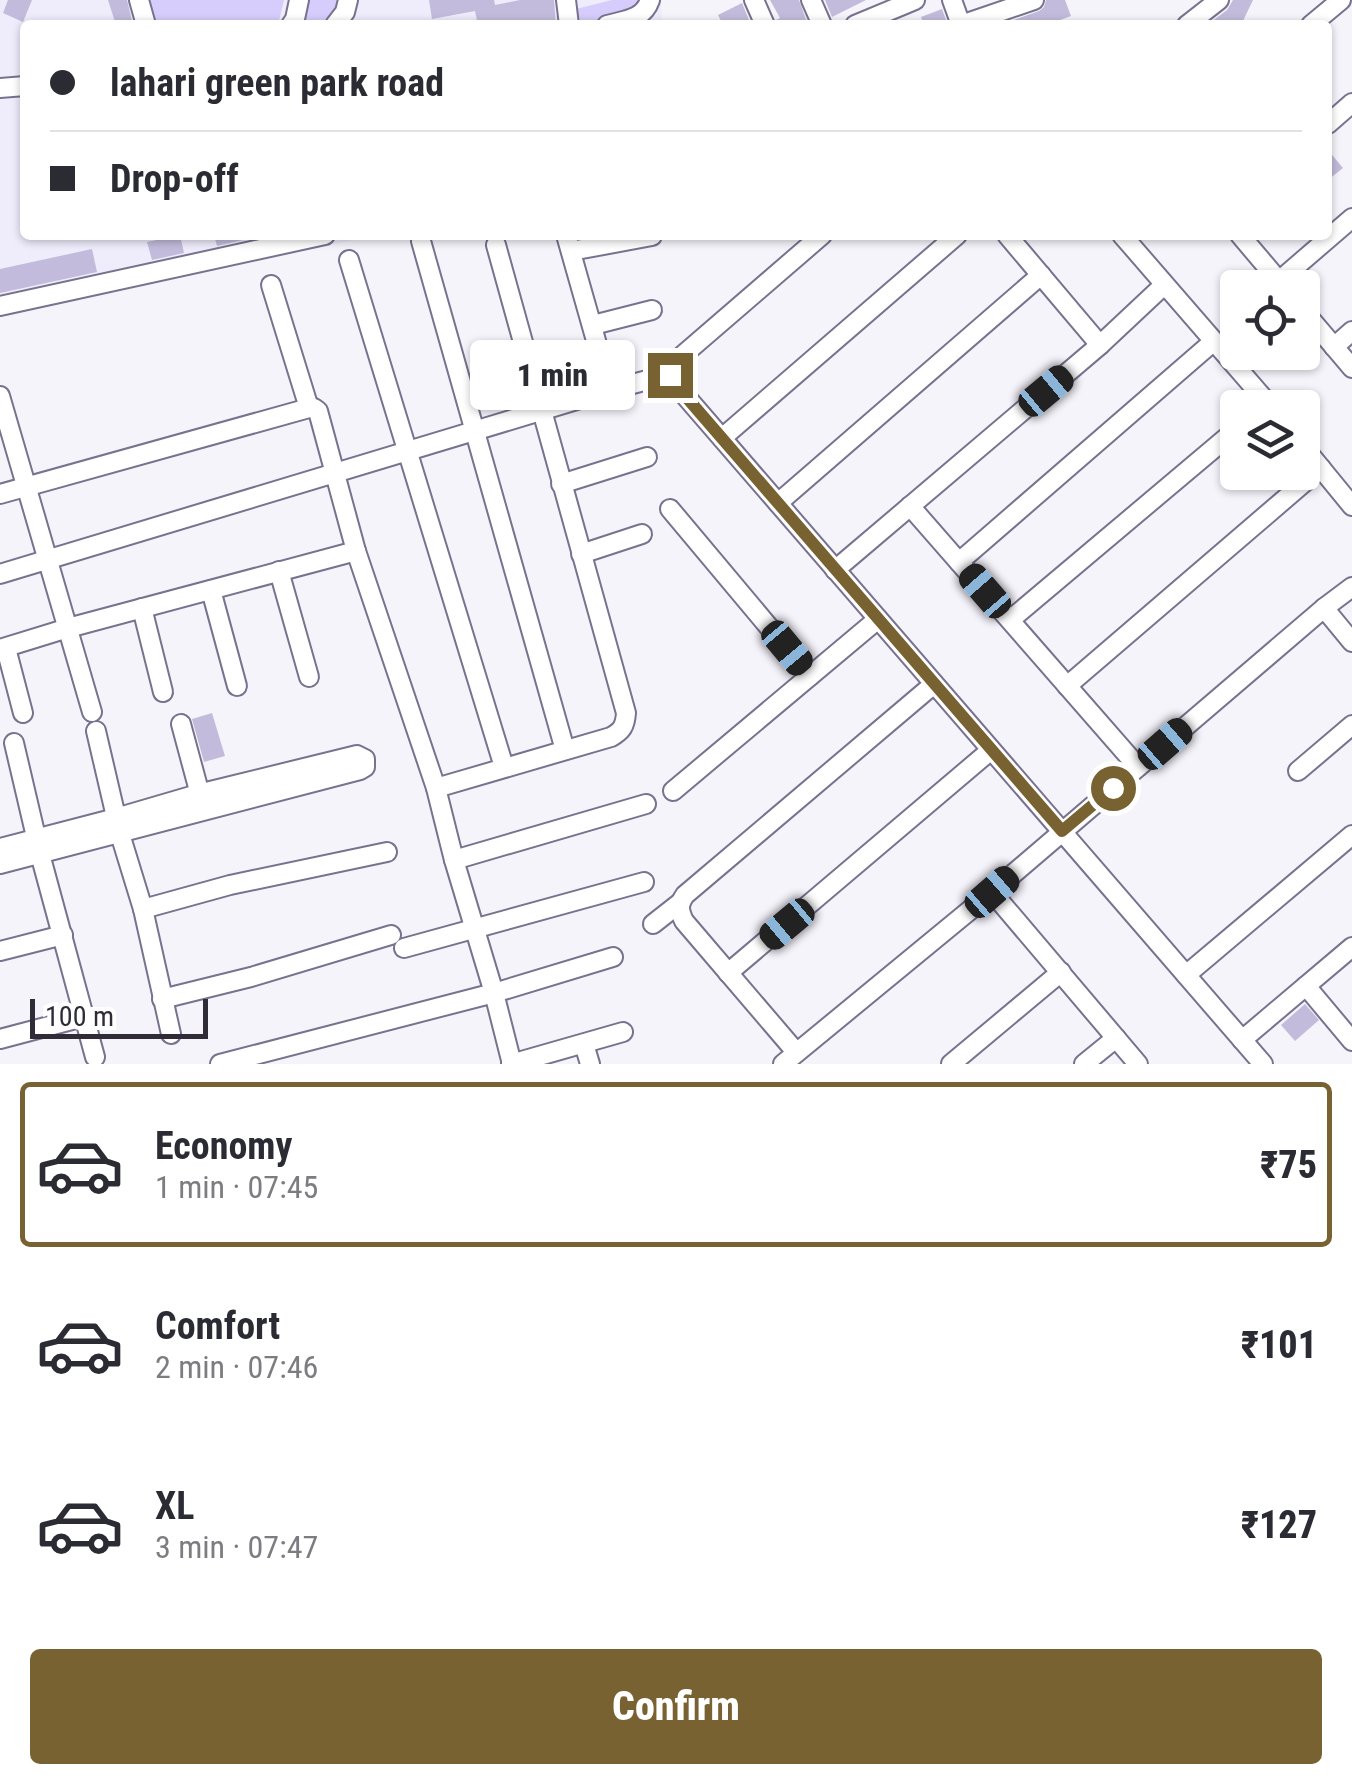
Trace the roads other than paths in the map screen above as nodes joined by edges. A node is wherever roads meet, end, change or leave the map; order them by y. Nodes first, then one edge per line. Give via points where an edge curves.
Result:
1 (650, 0) edge
2 (1031, 0) edge
3 (1219, 0) edge
4 (1341, 0) edge
5 (909, 1) edge
6 (627, 20) edge
7 (866, 20) edge
8 (975, 20) edge
9 (1193, 20) edge
10 (1318, 20) edge
11 (1352, 103) edge
12 (1332, 120) edge
13 (1352, 218) edge
14 (1332, 237) edge
15 (302, 240) edge
16 (605, 240) edge
17 (816, 240) edge
18 (950, 240) edge
19 (1011, 240) edge
20 (1126, 240) edge
21 (1244, 240) edge
22 (1329, 240) edge
23 (421, 241) dead end
24 (569, 243) edge
25 (496, 246) dead end
26 (349, 260) dead end
27 (1270, 270) edge
28 (1297, 270) edge
29 (1041, 275) junction
30 (271, 285) dead end
31 (1164, 285) junction
32 (0, 306) edge
33 (652, 310) dead end
34 (593, 324) junction
35 (1320, 330) edge
36 (1352, 332) edge
37 (1214, 341) junction
38 (1100, 344) junction
39 (1220, 345) edge
40 (1334, 346) junction
41 (1352, 368) edge
42 (655, 378) dead end
43 (610, 390) junction
44 (0, 396) edge
45 (309, 408) junction
46 (541, 412) junction
47 (4, 421) edge
48 (475, 432) junction
49 (722, 438) junction
50 (1220, 443) edge
51 (408, 452) junction
52 (647, 457) dead end
53 (1321, 468) joint
54 (336, 472) junction
55 (561, 484) junction
56 (27, 486) junction
57 (0, 494) edge
58 (778, 503) junction
59 (910, 506) junction
60 (1352, 506) edge
61 (670, 510) dead end
62 (642, 534) dead end
63 (356, 551) junction
64 (581, 554) junction
65 (48, 560) junction
66 (959, 562) junction
67 (836, 570) junction
68 (279, 572) junction
69 (0, 574) edge
70 (1352, 587) edge
71 (211, 590) junction
72 (142, 608) junction
73 (1324, 608) junction
74 (878, 620) junction
75 (1010, 620) junction
76 (68, 628) junction
77 (1352, 642) edge
78 (3, 648) edge
79 (810, 676) junction
80 (309, 677) dead end
81 (934, 684) junction
82 (236, 686) dead end
83 (1068, 686) junction
84 (163, 692) dead end
85 (24, 713) dead end
86 (181, 724) dead end
87 (1352, 725) edge
88 (14, 743) dead end
89 (564, 750) junction
90 (991, 750) junction
91 (504, 767) junction
92 (1138, 767) junction
93 (1298, 772) dead end
94 (436, 788) junction
95 (673, 791) dead end
96 (198, 794) junction
97 (646, 804) dead end
98 (206, 811) junction
99 (118, 826) junction
100 (1062, 831) junction
101 (1352, 835) edge
102 (38, 846) junction
103 (0, 848) edge
104 (387, 852) dead end
105 (454, 860) junction
106 (0, 864) edge
107 (644, 882) dead end
108 (992, 892) junction
109 (681, 902) junction
110 (143, 910) junction
111 (653, 924) dead end
112 (475, 929) junction
113 (63, 935) junction
114 (1352, 948) edge
115 (0, 951) edge
116 (613, 957) dead end
117 (1061, 972) junction
118 (728, 973) junction
119 (1186, 975) junction
120 (1306, 986) junction
121 (494, 993) junction
122 (162, 1000) junction
123 (83, 1017) junction
124 (623, 1032) dead end
125 (171, 1034) dead end
126 (1116, 1038) junction
127 (0, 1040) edge
128 (1242, 1040) junction
129 (1352, 1041) edge
130 (584, 1044) junction
131 (95, 1057) dead end
132 (270, 1058) edge
133 (789, 1058) edge
134 (220, 1064) edge
135 (512, 1064) edge
136 (590, 1064) edge
137 (951, 1064) edge
138 (1084, 1064) edge
139 (1138, 1064) edge
140 (1262, 1064) edge

1 - 6 street via 639,17
2 - 8 street
3 - 9 street
4 - 10 street
5 - 7 street
11 - 12 street
13 - 14 street
15 - 32 street
16 - 24 street
17 - 49 street via 672,368 675,384
18 - 49 street
19 - 29 street
20 - 31 street
21 - 27 street
22 - 28 street
23 - 48 street
24 - 34 street
25 - 46 street
26 - 51 street
29 - 38 street
29 - 58 street
30 - 45 street
31 - 37 street
31 - 38 street
33 - 34 street
34 - 43 street
35 - 40 street
36 - 40 street
37 - 39 street
37 - 66 street
38 - 59 street
40 - 41 street
42 - 43 street
43 - 46 street
44 - 47 street
45 - 54 street via 318,411
45 - 56 street
46 - 48 street
46 - 55 street
47 - 56 street
48 - 51 street
48 - 89 street
49 - 58 street
50 - 75 street
51 - 54 street
51 - 91 street
52 - 55 street
53 - 60 street
53 - 83 street
54 - 63 street
54 - 65 street
55 - 64 street
56 - 57 street
56 - 65 street
58 - 67 street
59 - 66 street
59 - 67 street
61 - 79 street
62 - 64 street
63 - 68 street
63 - 94 street
64 - 89 street via 626,713 611,738
65 - 69 street
65 - 76 street
66 - 75 street
67 - 74 street
68 - 71 street
68 - 80 street
70 - 73 street
71 - 72 street
71 - 82 street
72 - 76 street
72 - 84 street
73 - 77 street
73 - 92 street
74 - 79 street
74 - 81 street
75 - 83 street
76 - 78 street
76 - 99 street
78 - 85 street
79 - 95 street
81 - 90 street
81 - 109 street
83 - 92 street
86 - 96 street
87 - 93 street
88 - 102 street
89 - 91 street
90 - 100 street
90 - 118 street
91 - 94 street
92 - 100 street
94 - 105 street
96 - 98 street
96 - 98 street via 365,759 360,770
96 - 99 street
97 - 105 street
98 - 99 street
99 - 102 street
99 - 110 street
100 - 108 street
100 - 119 street
101 - 119 street
102 - 103 street
102 - 106 street
102 - 113 street
104 - 110 street
105 - 112 street
107 - 112 street
108 - 117 street
108 - 133 street
109 - 111 street
109 - 118 street via 684,921
110 - 122 street
112 - 121 street
112 - 122 street
113 - 115 street
113 - 123 street
114 - 120 street
116 - 121 street
117 - 126 street
117 - 137 street
118 - 133 street
119 - 128 street
120 - 128 street
120 - 129 street
121 - 132 street
121 - 135 street
122 - 125 street
123 - 127 street
123 - 131 street
124 - 130 street
126 - 138 street
126 - 139 street
128 - 140 street
130 - 135 street
130 - 136 street
132 - 134 street

